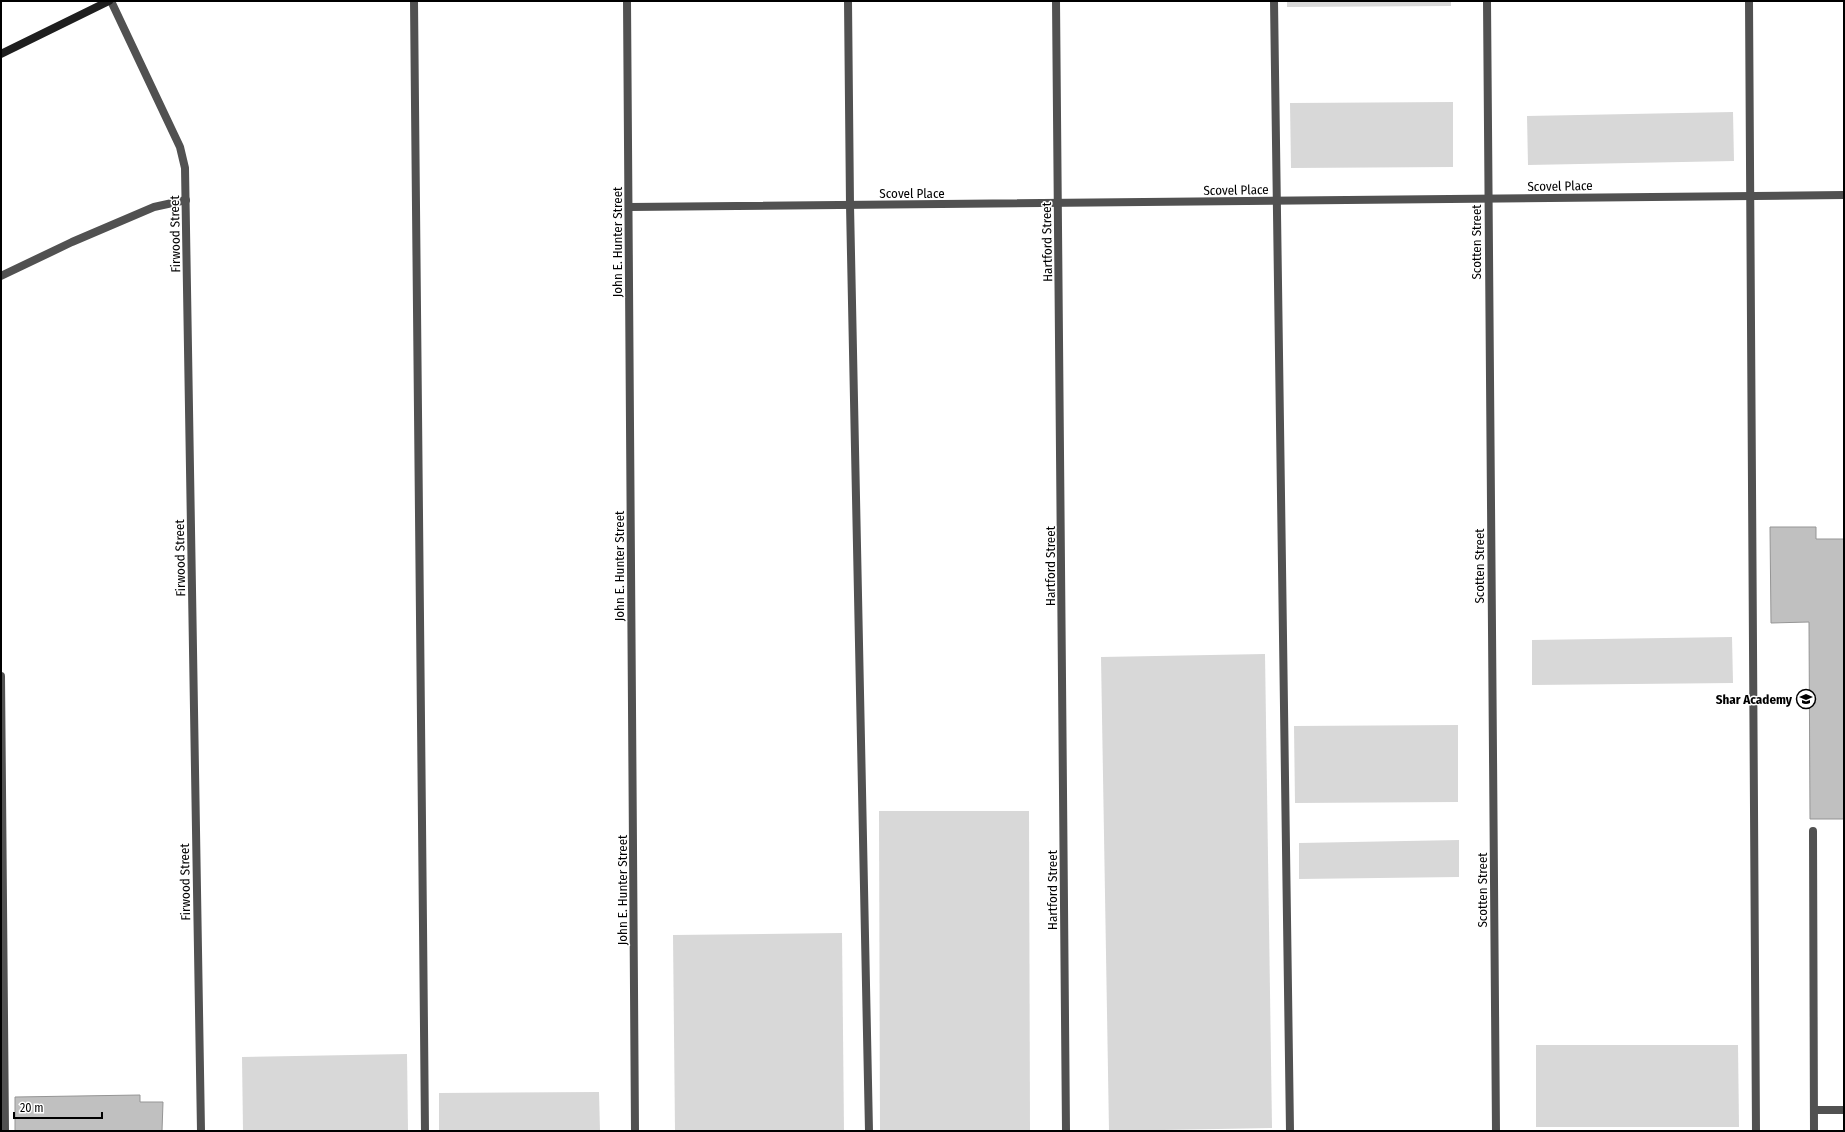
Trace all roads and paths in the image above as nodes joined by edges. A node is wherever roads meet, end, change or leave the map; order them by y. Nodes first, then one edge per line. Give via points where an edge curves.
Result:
1 (110, 1) edge
2 (414, 1) edge
3 (627, 1) edge
4 (848, 1) edge
5 (1056, 1) edge
6 (1274, 1) edge
7 (1487, 1) edge
8 (1749, 1) edge
9 (1, 54) edge
10 (1844, 195) edge
11 (1750, 196) junction
12 (1488, 199) junction
13 (186, 200) junction
14 (1276, 201) junction
15 (1058, 203) junction
16 (850, 205) junction
17 (629, 207) junction
18 (1, 276) edge
19 (1, 676) edge
20 (1813, 831) dead end
21 (1814, 1110) junction
22 (1844, 1110) edge
23 (5, 1131) edge
24 (201, 1131) edge
25 (425, 1131) edge
26 (635, 1131) edge
27 (869, 1131) edge
28 (1066, 1131) edge
29 (1290, 1131) edge
30 (1496, 1131) edge
31 (1756, 1131) edge
32 (1814, 1131) edge

1 - 9 street
1 - 13 street, Firwood Street via 180,147 186,168
2 - 25 street
3 - 17 street, John E. Hunter Street
4 - 16 street
5 - 15 street, Hartford Street
6 - 14 street
7 - 12 street, Scotten Street
8 - 11 street
10 - 11 street, Scovel Place
11 - 12 street, Scovel Place
11 - 31 street
12 - 14 street, Scovel Place
12 - 30 street, Scotten Street
13 - 18 street via 154,207
13 - 24 street, Firwood Street
14 - 15 street, Scovel Place
14 - 29 street
15 - 16 street, Scovel Place
15 - 28 street, Hartford Street
16 - 17 street, Scovel Place
16 - 27 street
17 - 26 street, John E. Hunter Street
19 - 23 street
20 - 21 street
21 - 22 street
21 - 32 street

